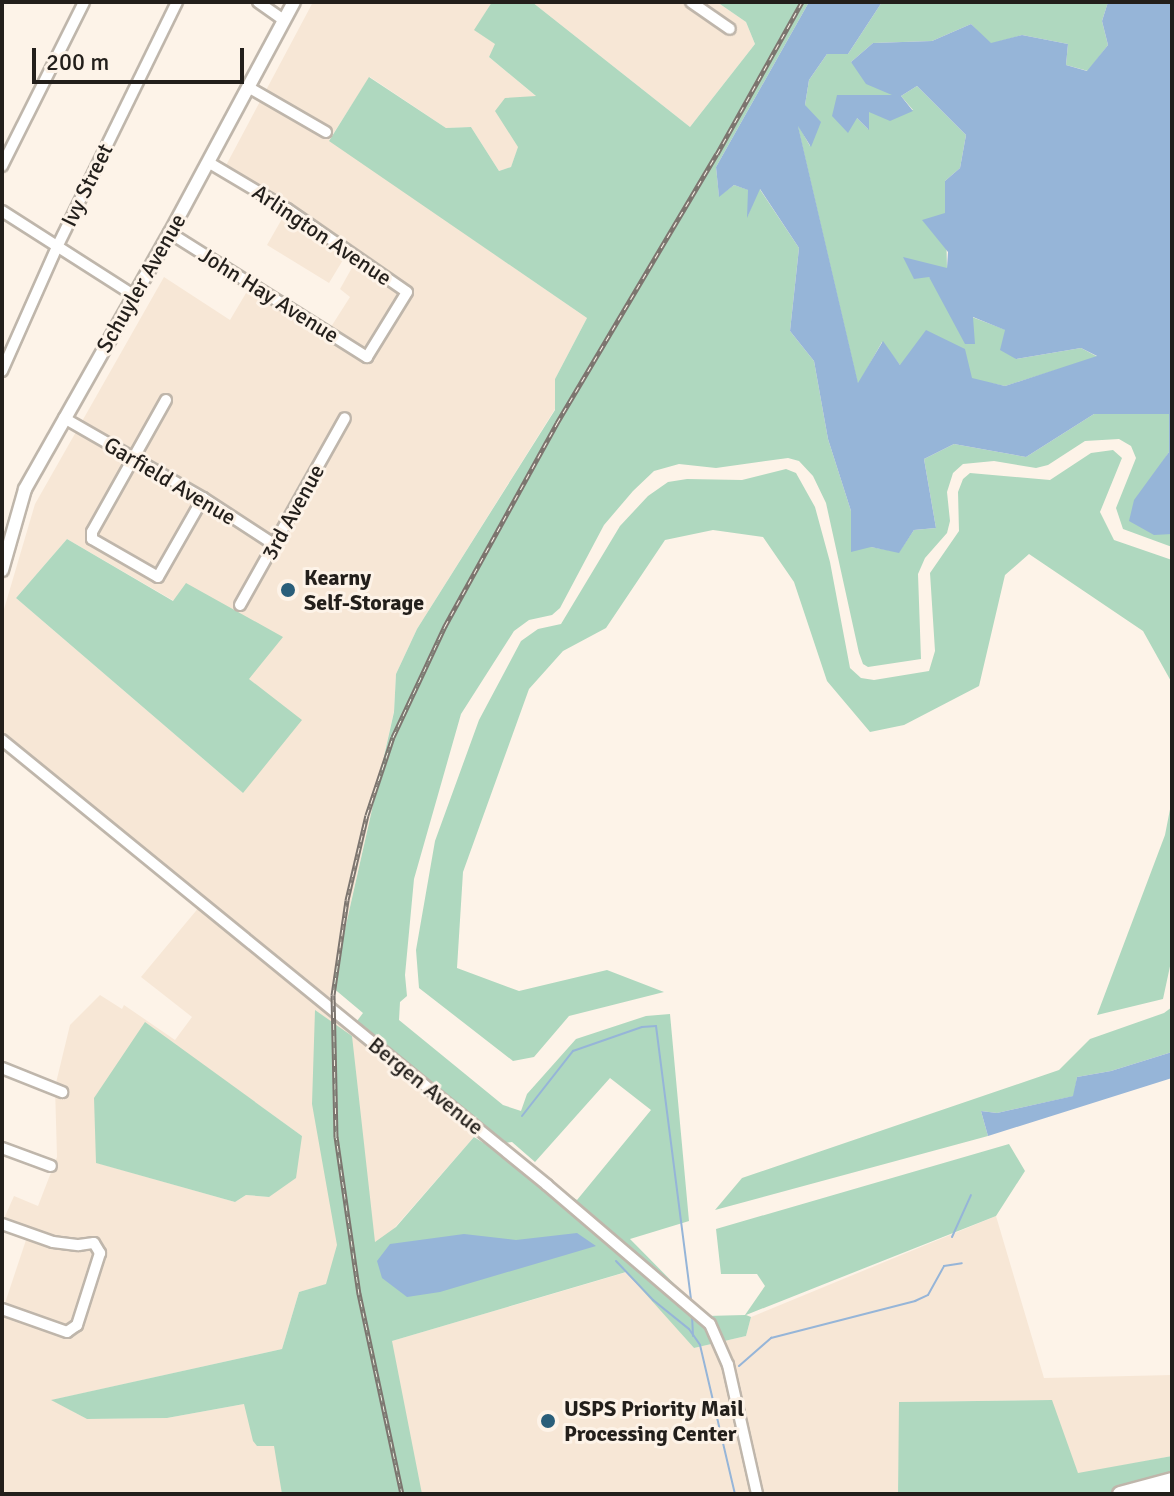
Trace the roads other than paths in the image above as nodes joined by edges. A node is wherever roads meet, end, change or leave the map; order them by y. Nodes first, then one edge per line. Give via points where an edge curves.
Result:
1 (84, 2) edge
2 (177, 2) edge
3 (258, 2) edge
4 (294, 2) edge
5 (691, 2) edge
6 (284, 20) junction
7 (730, 29) dead end
8 (248, 87) junction
9 (326, 132) dead end
10 (208, 162) junction
11 (2, 166) edge
12 (2, 211) edge
13 (170, 233) junction
14 (57, 247) junction
15 (135, 296) junction
16 (367, 357) joint
17 (2, 371) edge
18 (166, 400) dead end
19 (64, 418) junction
20 (345, 418) dead end
21 (134, 459) junction
22 (203, 498) junction
23 (275, 545) junction
24 (2, 570) edge
25 (240, 605) dead end
26 (2, 740) edge
27 (2, 1068) edge
28 (62, 1092) dead end
29 (2, 1148) edge
30 (51, 1166) dead end
31 (2, 1224) edge
32 (2, 1309) edge
33 (1172, 1480) edge
34 (1172, 1489) edge
35 (757, 1494) edge
36 (1120, 1494) edge
37 (1143, 1494) edge

1 - 11 street
2 - 14 street, Ivy Street
3 - 6 street
4 - 6 main road, Schuyler Avenue
5 - 7 street
6 - 8 main road, Schuyler Avenue
8 - 9 street
8 - 10 main road, Schuyler Avenue
10 - 13 main road, Schuyler Avenue
10 - 16 street, Arlington Avenue via 407,292
12 - 14 street
13 - 15 main road, Schuyler Avenue
13 - 16 street, John Hay Avenue
14 - 15 street
14 - 17 street, Ivy Street
15 - 19 main road, Schuyler Avenue
18 - 21 street
19 - 21 street, Garfield Avenue
19 - 24 main road, Schuyler Avenue via 20,500
20 - 23 street, 3rd Avenue
21 - 22 street, Garfield Avenue
21 - 22 street via 92,539 158,577
22 - 23 street, Garfield Avenue
23 - 25 street, 3rd Avenue
26 - 35 street, Bergen Avenue via 698,1313 717,1335 728,1365
27 - 28 street
29 - 30 street
31 - 32 street via 53,1242 94,1243 100,1259 77,1325 67,1332
33 - 36 highway
34 - 37 main road

